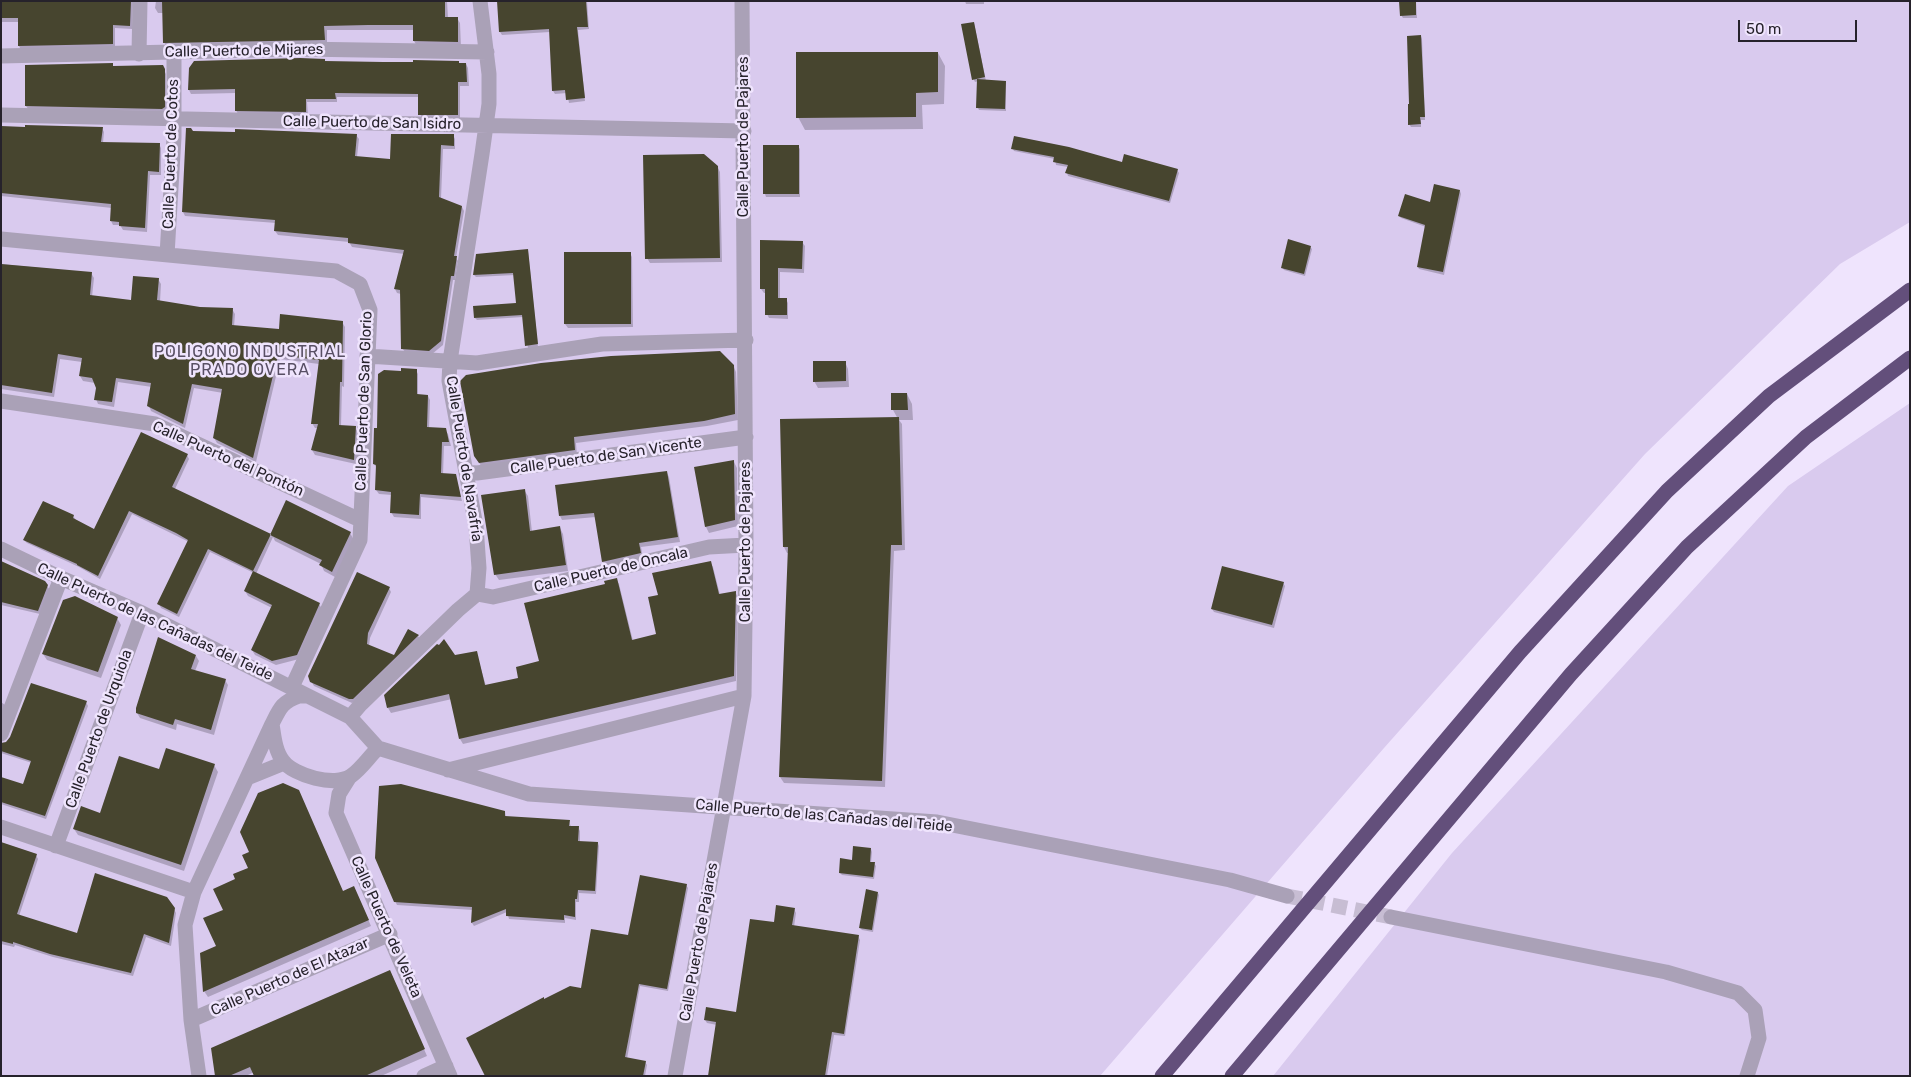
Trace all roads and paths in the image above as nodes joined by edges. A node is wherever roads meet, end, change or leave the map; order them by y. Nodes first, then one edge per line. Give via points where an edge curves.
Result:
1 (140, 1) edge
2 (480, 1) edge
3 (742, 1) edge
4 (174, 52) junction
5 (487, 52) junction
6 (139, 54) junction
7 (1, 56) edge
8 (1, 115) edge
9 (174, 118) junction
10 (485, 127) junction
11 (744, 131) junction
12 (1, 239) edge
13 (167, 255) junction
14 (1910, 290) edge
15 (746, 340) junction
16 (367, 356) junction
17 (1910, 358) edge
18 (450, 361) junction
19 (1, 401) edge
20 (746, 437) junction
21 (466, 472) junction
22 (360, 520) junction
23 (746, 545) junction
24 (1, 549) edge
25 (61, 578) junction
26 (477, 594) junction
27 (142, 613) junction
28 (267, 674) junction
29 (292, 687) junction
30 (308, 696) junction
31 (744, 696) junction
32 (280, 708) junction
33 (350, 717) junction
34 (272, 724) junction
35 (1, 734) edge
36 (378, 748) junction
37 (284, 763) junction
38 (448, 770) junction
39 (247, 778) junction
40 (349, 778) junction
41 (723, 807) junction
42 (1, 827) edge
43 (56, 846) junction
44 (194, 892) junction
45 (1287, 896) tunnel mouth
46 (1391, 917) tunnel mouth
47 (390, 934) junction
48 (191, 1020) junction
49 (448, 1071) edge
50 (199, 1076) edge
51 (424, 1076) edge
52 (675, 1076) edge
53 (1162, 1076) edge
54 (1232, 1076) edge
55 (1747, 1076) edge

1 - 6 street
2 - 5 street, Calle Puerto de Navafría
3 - 11 street, Calle Puerto de Pajares
4 - 5 street, Calle Puerto de Mijares
4 - 6 street, Calle Puerto de Mijares
4 - 9 street, Calle Puerto de Cotos
5 - 10 street, Calle Puerto de Navafría via 489,74
6 - 7 street, Calle Puerto de Mijares
8 - 9 street, Calle Puerto de San Isidro
9 - 10 street, Calle Puerto de San Isidro
9 - 13 street, Calle Puerto de Cotos
10 - 11 street, Calle Puerto de San Isidro
10 - 18 street, Calle Puerto de Navafría
11 - 15 street, Calle Puerto de Pajares
12 - 13 street, Calle Puerto de San Glorio
13 - 16 street, Calle Puerto de San Glorio via 336,272 360,284 370,310
14 - 53 highway via 1769,396 1667,491 1520,652
15 - 18 street via 602,344 477,363
15 - 20 street, Calle Puerto de Pajares
16 - 18 street
16 - 22 street, Calle Puerto de San Glorio
17 - 54 highway via 1806,437 1687,547 1571,674
18 - 21 street, Calle Puerto de Navafría via 449,381
19 - 22 street, Calle Puerto del Pontón via 155,424
20 - 21 street, Calle Puerto de San Vicente
20 - 23 street, Calle Puerto de Pajares
21 - 26 street, Calle Puerto de Navafría via 476,526
22 - 29 street, Calle Puerto de San Glorio via 360,540
23 - 26 street, Calle Puerto de Oncala via 710,547 493,597
23 - 31 street, Calle Puerto de Pajares
24 - 25 street, Calle Puerto de las Cañadas del Teide
25 - 27 street, Calle Puerto de las Cañadas del Teide
25 - 35 street
26 - 33 street
27 - 28 street, Calle Puerto de las Cañadas del Teide
27 - 43 street, Calle Puerto de Urquiola
28 - 29 street, Calle Puerto de las Cañadas del Teide
28 - 32 street via 277,689
29 - 30 street, Calle Puerto de las Cañadas del Teide
30 - 32 street via 286,700
30 - 33 street
31 - 38 street
31 - 41 street, Calle Puerto de Pajares
32 - 34 street
33 - 36 street
34 - 37 street
34 - 39 street
36 - 38 street, Calle Puerto de las Cañadas del Teide
36 - 40 street
37 - 39 street
37 - 40 street via 312,779
38 - 41 street, Calle Puerto de las Cañadas del Teide via 529,794
39 - 44 street
40 - 47 street, Calle Puerto de Veleta via 339,794 336,813
41 - 45 street, Calle Puerto de las Cañadas del Teide via 937,822 1230,880
41 - 52 street, Calle Puerto de Pajares
42 - 43 street
43 - 44 street
44 - 48 street via 185,925
46 - 55 street via 1666,972 1738,993 1755,1010 1759,1038
47 - 48 street, Calle Puerto de El Atazar
47 - 49 street, Calle Puerto de Veleta
48 - 50 street
49 - 51 street

